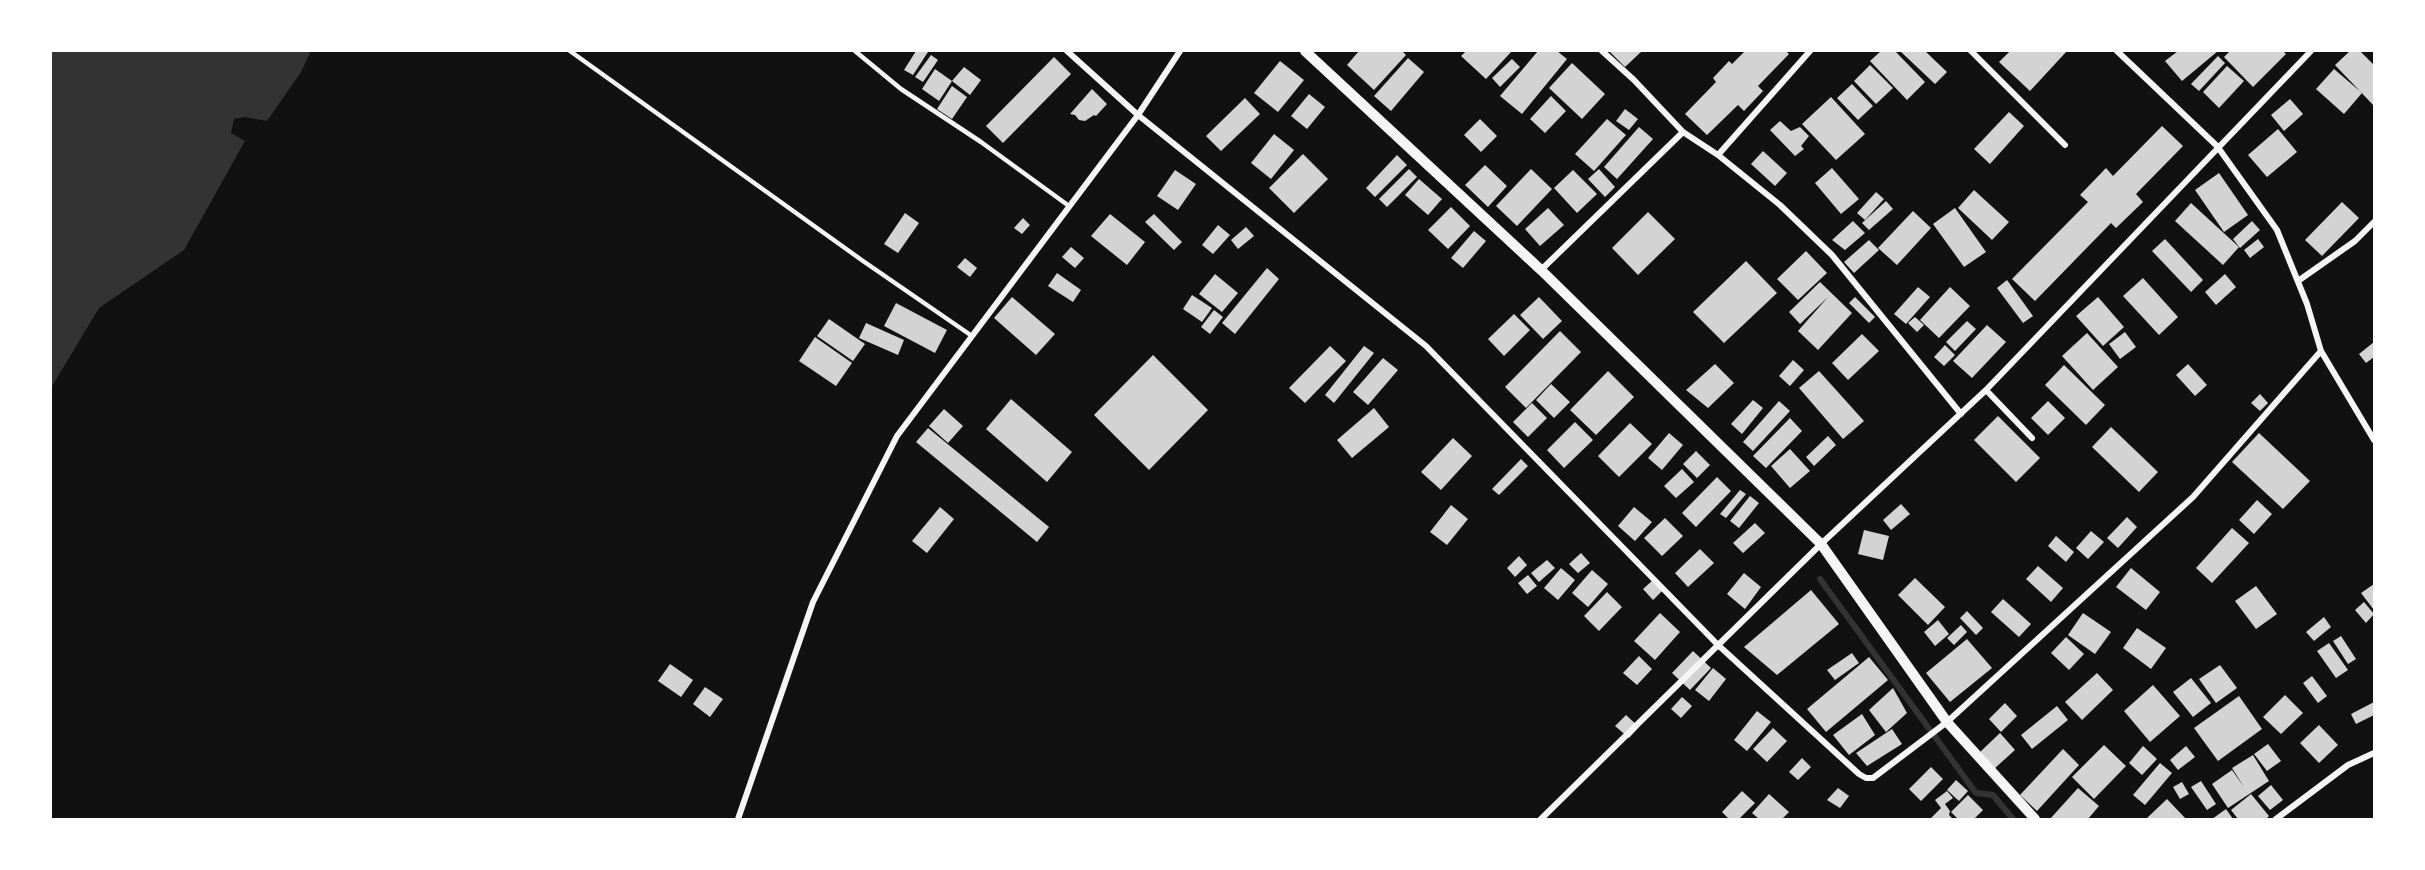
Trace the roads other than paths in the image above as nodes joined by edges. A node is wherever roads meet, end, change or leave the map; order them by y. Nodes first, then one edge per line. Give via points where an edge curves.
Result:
1 (570, 51) edge
2 (855, 51) edge
3 (1067, 51) edge
4 (1180, 51) edge
5 (1305, 51) edge
6 (1602, 51) edge
7 (1810, 51) edge
8 (1971, 51) edge
9 (2117, 51) edge
10 (2311, 51) edge
11 (1138, 115) junction
12 (1683, 132) junction
13 (2065, 145) dead end
14 (2217, 146) junction
15 (1718, 154) junction
16 (1069, 206) junction
17 (2374, 222) edge
18 (1541, 270) junction
19 (2298, 281) junction
20 (972, 336) junction
21 (2321, 351) junction
22 (1986, 390) junction
23 (1961, 414) junction
24 (2032, 438) dead end
25 (2374, 440) edge
26 (1821, 544) junction
27 (1718, 645) junction
28 (1947, 722) junction
29 (2374, 753) edge
30 (738, 819) edge
31 (1541, 819) edge
32 (2035, 819) edge
33 (2276, 819) edge

1 - 20 lane
2 - 16 lane via 901,89
3 - 11 street
4 - 11 street
5 - 18 street
6 - 12 street
7 - 15 street
8 - 13 street
9 - 14 street
10 - 14 street
11 - 16 street
11 - 27 street via 1426,346
12 - 15 street
12 - 18 street
14 - 19 street via 2277,230
14 - 22 street
15 - 23 street via 1832,255
16 - 20 street
17 - 19 street via 2355,241
18 - 26 street
19 - 21 street
20 - 30 street via 897,436 813,602
21 - 25 street
21 - 28 street via 2193,497
22 - 23 street
22 - 24 street
23 - 26 street
26 - 27 street
26 - 28 street
27 - 28 street via 1866,778 1873,778
27 - 31 street
28 - 32 street
29 - 33 street via 2348,765

